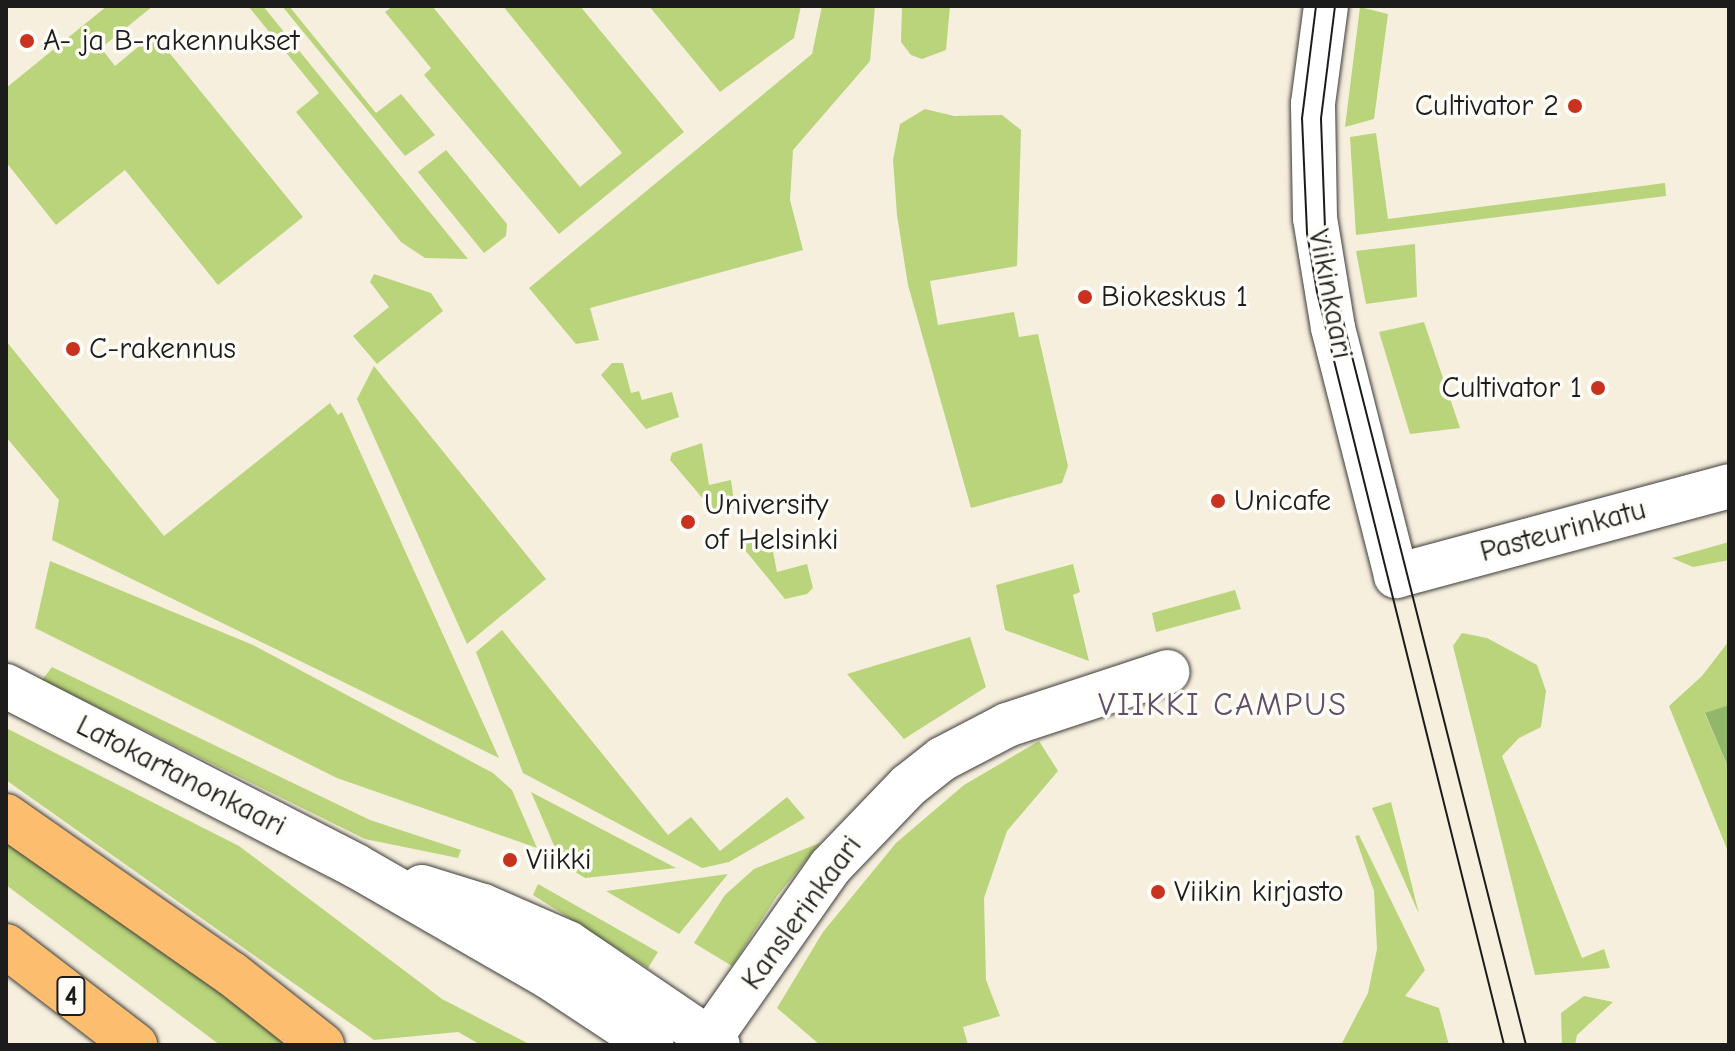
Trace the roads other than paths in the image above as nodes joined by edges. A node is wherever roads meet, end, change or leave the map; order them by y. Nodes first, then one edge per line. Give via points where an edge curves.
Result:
1 (1326, 6) edge
2 (1729, 486) edge
3 (1396, 576) joint
4 (1167, 672) dead end
5 (6, 686) edge
6 (6, 816) edge
7 (356, 866) junction
8 (6, 946) edge
9 (711, 1043) edge
10 (135, 1045) edge
11 (322, 1045) edge
12 (652, 1045) edge

1 - 3 street, Viikinkaari via 1313,104 1315,218 1333,328
2 - 3 street, Pasteurinkatu
4 - 9 street, Kanslerinkaari via 1007,725 942,759 909,785 830,867
5 - 7 street, Latokartanonkaari
6 - 11 highway via 232,974
7 - 9 street, Latokartanonkaari via 483,906 568,943
7 - 12 street, Latokartanonkaari via 549,977
8 - 10 highway, 4

